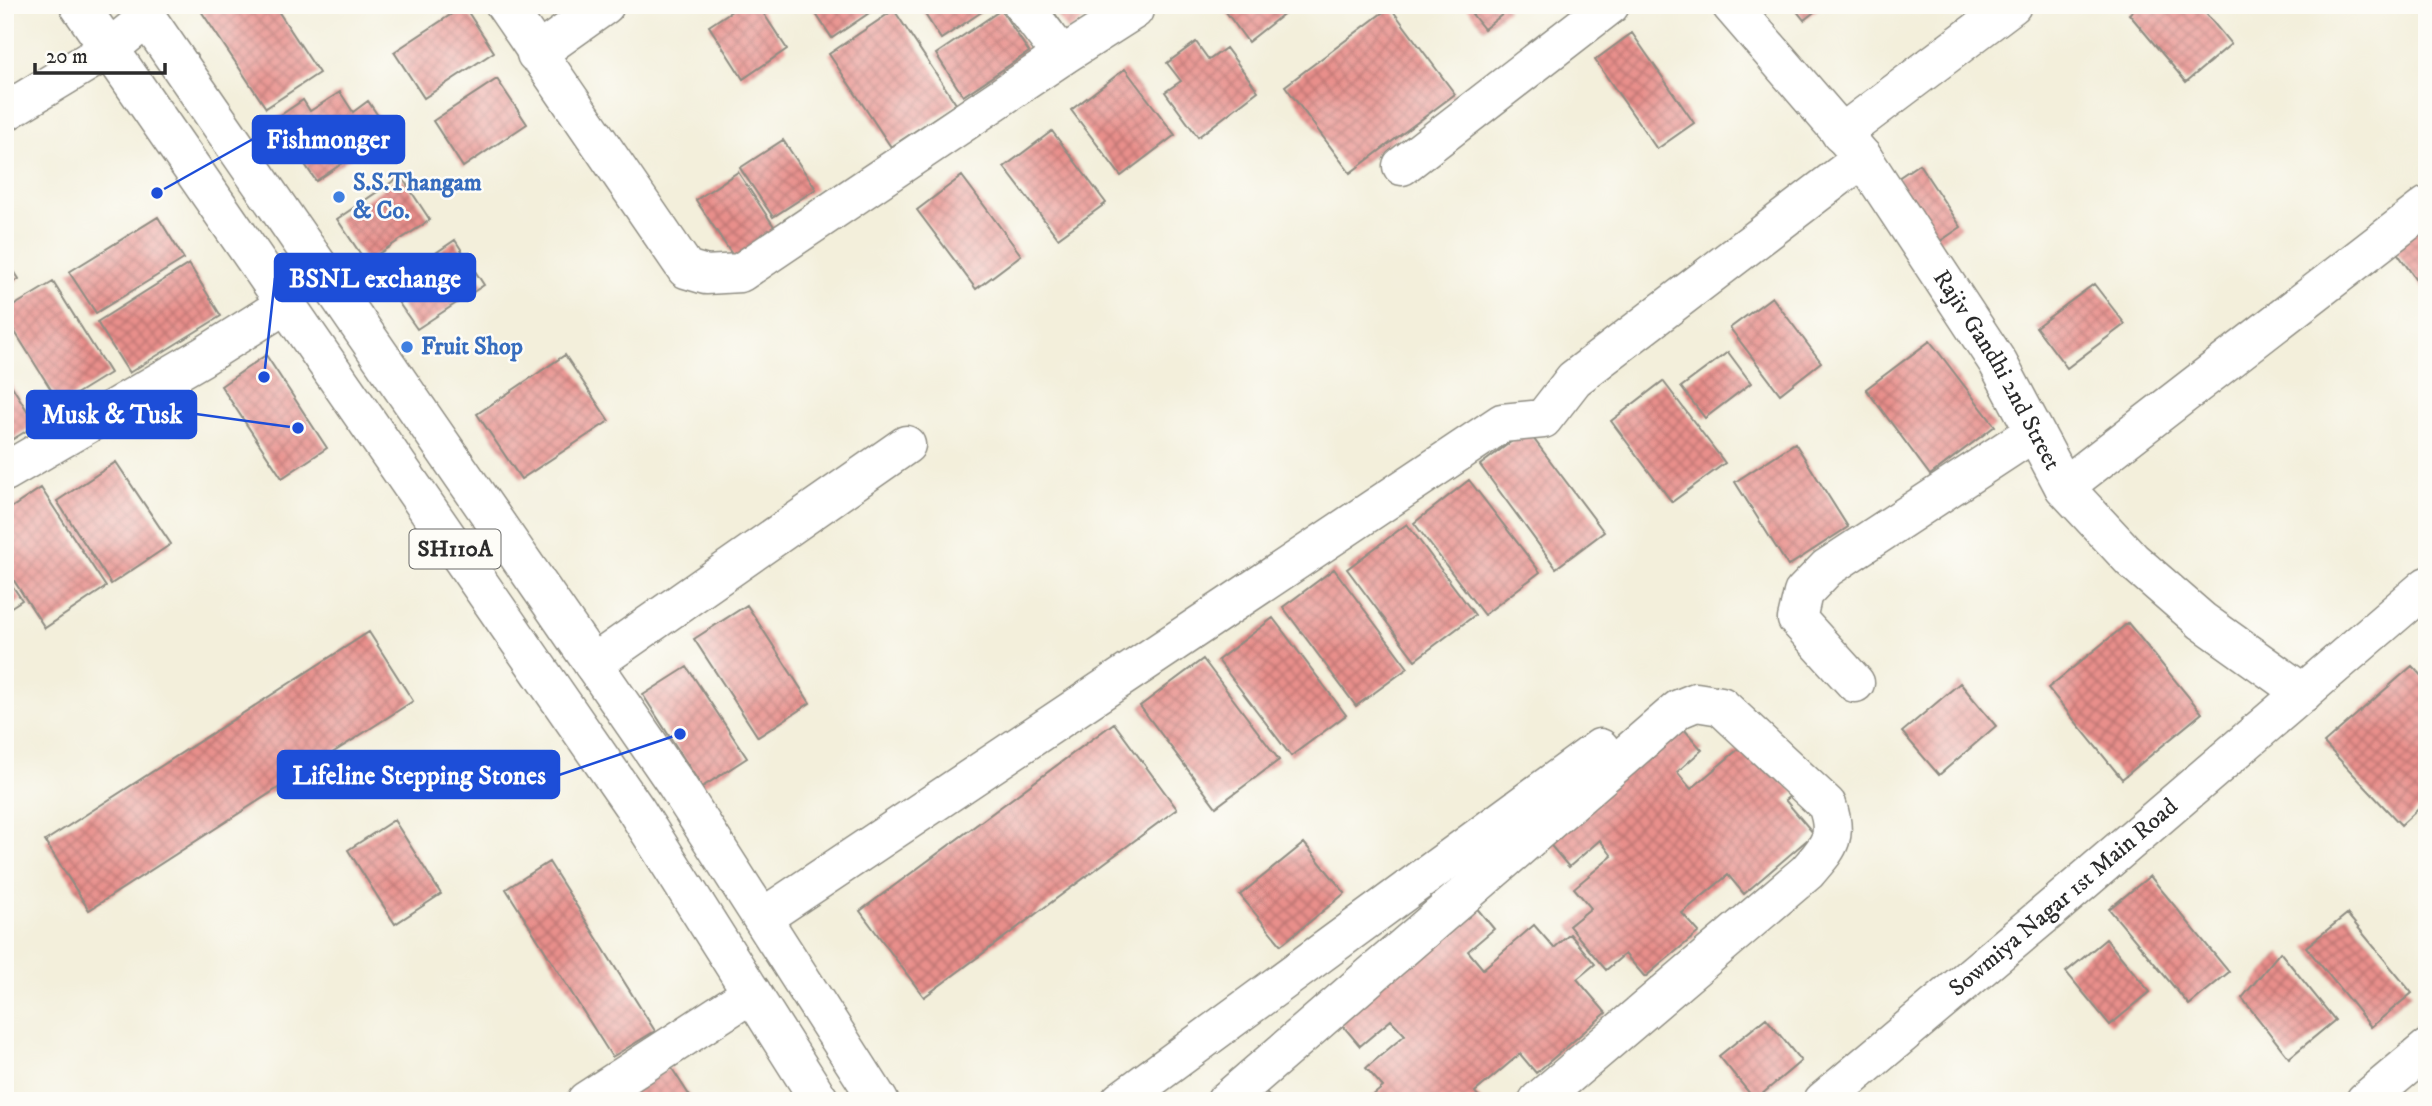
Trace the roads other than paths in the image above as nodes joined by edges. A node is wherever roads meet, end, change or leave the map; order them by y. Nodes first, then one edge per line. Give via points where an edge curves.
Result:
1 (79, 5) edge
2 (505, 5) edge
3 (605, 5) edge
4 (1023, 5) edge
5 (1611, 5) edge
6 (1731, 5) edge
7 (2012, 5) edge
8 (1134, 10) dead end
9 (142, 12) edge
10 (108, 49) junction
11 (536, 54) junction
12 (1062, 55) junction
13 (5, 111) edge
14 (1852, 146) junction
15 (1402, 166) dead end
16 (2427, 206) edge
17 (286, 304) junction
18 (2034, 432) junction
19 (906, 445) dead end
20 (5, 472) edge
21 (2064, 487) junction
22 (2427, 586) edge
23 (593, 664) junction
24 (1855, 682) dead end
25 (2302, 693) junction
26 (1615, 737) dead end
27 (676, 783) junction
28 (636, 810) junction
29 (762, 918) junction
30 (752, 993) junction
31 (2427, 1049) edge
32 (586, 1101) edge
33 (820, 1101) edge
34 (879, 1101) edge
35 (1120, 1101) edge
36 (1226, 1101) edge
37 (1538, 1101) edge
38 (1823, 1101) edge
39 (2365, 1101) edge

1 - 10 street, SH110A
2 - 11 street
3 - 11 street
4 - 12 street
5 - 15 street
6 - 14 street, Rajiv Gandhi 2nd Street
7 - 14 street
8 - 12 street
9 - 10 street
9 - 23 street, SH110A
10 - 13 street
10 - 17 street, SH110A
11 - 12 street via 685,269 706,275 740,273
14 - 18 street, Rajiv Gandhi 2nd Street via 1998,363
14 - 29 street via 1574,379 1543,419 1502,423
16 - 21 street
17 - 20 street
17 - 28 street, SH110A
18 - 21 street, Rajiv Gandhi 2nd Street
18 - 24 street via 1827,568 1803,593 1797,618
19 - 23 street
21 - 25 street, Rajiv Gandhi 2nd Street via 2132,560 2202,621
22 - 25 street, Sowmiya Nagar 1st Main Road
23 - 27 street, SH110A
25 - 38 street, Sowmiya Nagar 1st Main Road
26 - 35 street
27 - 28 street
27 - 29 street, SH110A
28 - 30 street, SH110A
29 - 34 street, SH110A
30 - 32 street
30 - 33 street, SH110A
31 - 39 street
36 - 37 street via 1679,709 1696,702 1721,706 1827,805 1834,823 1831,844 1807,872

